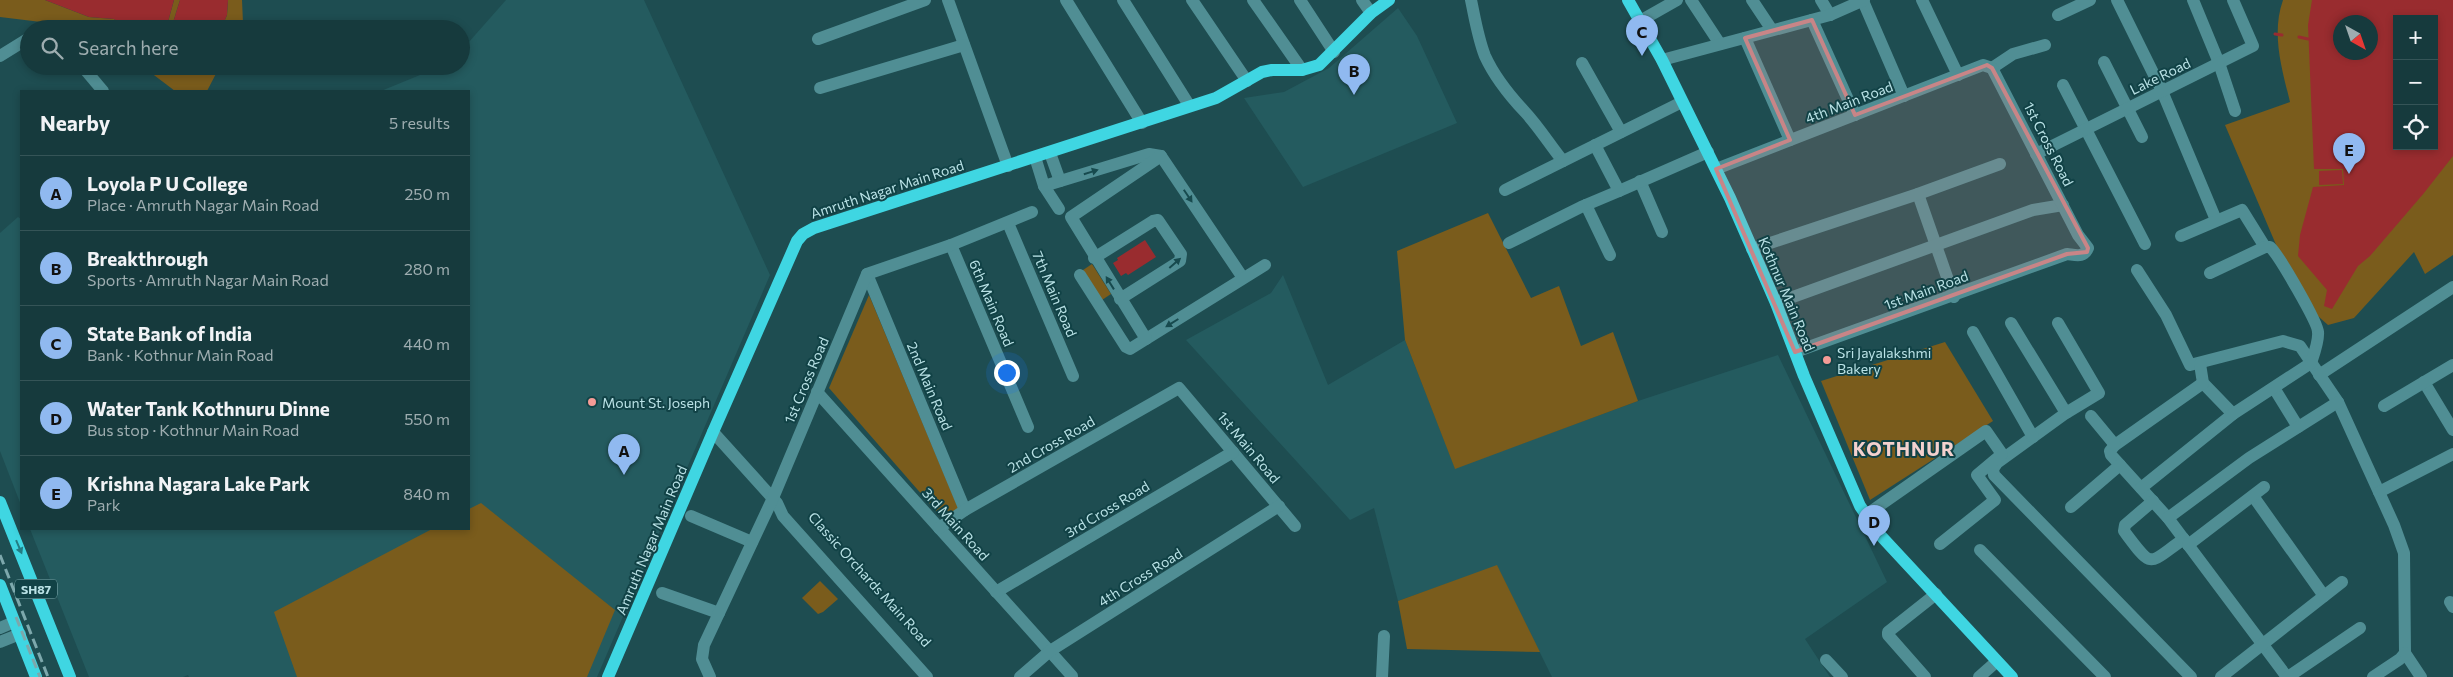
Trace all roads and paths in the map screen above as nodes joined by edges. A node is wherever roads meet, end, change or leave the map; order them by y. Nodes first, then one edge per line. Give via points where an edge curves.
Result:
1 (925, 0) edge
2 (948, 0) edge
3 (1066, 0) edge
4 (1122, 0) edge
5 (1192, 0) edge
6 (1252, 0) edge
7 (1300, 0) edge
8 (1362, 0) edge
9 (1389, 0) edge
10 (1471, 0) edge
11 (1628, 0) edge
12 (1677, 0) edge
13 (1691, 0) edge
14 (1752, 0) edge
15 (1821, 0) edge
16 (1864, 0) edge
17 (1922, 0) edge
18 (2090, 0) edge
19 (2117, 0) edge
20 (2193, 0) edge
21 (2233, 0) edge
22 (1371, 13) junction
23 (1830, 15) junction
24 (2058, 15) dead end
25 (1812, 20) junction
26 (1640, 21) junction
27 (1772, 30) junction
28 (1745, 38) junction
29 (818, 39) dead end
30 (20, 44) edge
31 (1720, 44) junction
32 (964, 45) junction
33 (2045, 45) dead end
34 (1334, 52) junction
35 (0, 56) edge
36 (1662, 60) junction
37 (2104, 62) dead end
38 (1582, 63) dead end
39 (2219, 63) junction
40 (1992, 68) junction
41 (1302, 70) junction
42 (90, 75) edge
43 (1958, 75) junction
44 (1247, 81) junction
45 (2063, 85) dead end
46 (820, 88) dead end
47 (102, 90) edge
48 (2162, 92) junction
49 (1904, 96) junction
50 (1682, 102) junction
51 (1189, 105) junction
52 (2129, 108) junction
53 (2235, 112) dead end
54 (1855, 115) junction
55 (1142, 123) junction
56 (2087, 128) junction
57 (1621, 132) junction
58 (2142, 136) dead end
59 (1790, 140) junction
60 (1595, 145) junction
61 (1708, 152) junction
62 (1050, 153) junction
63 (2036, 154) junction
64 (1161, 156) junction
65 (1035, 157) junction
66 (1563, 161) junction
67 (2000, 164) dead end
68 (1008, 166) junction
69 (1716, 169) junction
70 (1060, 181) junction
71 (1640, 182) junction
72 (1044, 186) junction
73 (1505, 190) dead end
74 (1619, 191) junction
75 (1918, 194) junction
76 (2063, 204) junction
77 (1586, 205) junction
78 (1059, 209) dead end
79 (1032, 212) dead end
80 (2216, 220) junction
81 (1008, 223) junction
82 (1662, 232) dead end
83 (2181, 236) dead end
84 (1509, 243) dead end
85 (2145, 244) dead end
86 (1935, 245) junction
87 (951, 246) junction
88 (2265, 247) junction
89 (1752, 248) junction
90 (2067, 254) joint
91 (1610, 255) dead end
92 (1094, 258) junction
93 (1265, 264) dead end
94 (2137, 270) dead end
95 (2210, 273) dead end
96 (867, 274) junction
97 (1080, 275) dead end
98 (1243, 278) junction
99 (2453, 287) edge
100 (1954, 297) junction
101 (1120, 300) junction
102 (1776, 303) junction
103 (2012, 323) dead end
104 (2058, 323) dead end
105 (1973, 332) dead end
106 (1146, 340) junction
107 (1795, 352) junction
108 (2312, 359) junction
109 (2200, 364) junction
110 (2453, 365) edge
111 (2319, 375) junction
112 (1073, 376) dead end
113 (2424, 382) junction
114 (2203, 383) junction
115 (1179, 388) joint
116 (2274, 388) junction
117 (817, 392) junction
118 (2338, 402) junction
119 (2384, 406) dead end
120 (2066, 414) junction
121 (2234, 414) junction
122 (2091, 416) dead end
123 (1028, 427) dead end
124 (2298, 427) junction
125 (2453, 430) edge
126 (713, 432) junction
127 (2032, 437) junction
128 (2115, 445) junction
129 (1233, 452) junction
130 (2453, 454) edge
131 (2120, 465) junction
132 (2264, 487) dead end
133 (2140, 488) junction
134 (2380, 492) junction
135 (2253, 496) junction
136 (775, 501) junction
137 (2153, 501) junction
138 (0, 502) edge
139 (1279, 506) junction
140 (2071, 507) dead end
141 (965, 510) junction
142 (1866, 515) junction
143 (691, 516) dead end
144 (2168, 518) junction
145 (1295, 526) dead end
146 (939, 528) junction
147 (752, 542) junction
148 (2186, 542) junction
149 (1940, 544) dead end
150 (1980, 550) dead end
151 (2342, 582) dead end
152 (0, 585) edge
153 (996, 592) junction
154 (662, 593) dead end
155 (1936, 594) junction
156 (2324, 596) junction
157 (719, 614) junction
158 (14, 622) junction
159 (0, 628) edge
160 (2360, 628) dead end
161 (20, 634) junction
162 (1384, 636) dead end
163 (0, 642) edge
164 (2262, 643) junction
165 (1050, 651) junction
166 (2405, 653) junction
167 (1826, 660) dead end
168 (1996, 662) junction
169 (1072, 676) edge
170 (36, 677) edge
171 (70, 677) edge
172 (608, 677) edge
173 (710, 677) edge
174 (927, 677) edge
175 (938, 677) edge
176 (1020, 677) edge
177 (1382, 677) edge
178 (1842, 677) edge
179 (1925, 677) edge
180 (1979, 677) edge
181 (2012, 677) edge
182 (2105, 677) edge
183 (2191, 677) edge
184 (2222, 677) edge
185 (2287, 677) edge
186 (2373, 677) edge
187 (2420, 677) edge

1 - 29 street
2 - 32 street
3 - 55 street
4 - 51 street
5 - 44 street
6 - 41 street
7 - 34 street
8 - 22 street
9 - 22 main road, Amruth Nagar Main Road
10 - 66 street via 1480,40 1495,74 1506,93
11 - 26 main road, Kothnur Main Road
12 - 26 street
13 - 31 street
14 - 27 street
15 - 23 street
16 - 23 street
16 - 49 street
17 - 43 street
18 - 24 street
19 - 48 street
20 - 39 street
21 - 39 street, Lake Road via 2253,46
22 - 34 main road, Amruth Nagar Main Road
23 - 25 street
25 - 27 street
25 - 54 street
26 - 36 main road, Kothnur Main Road
27 - 28 street
28 - 31 street
28 - 59 street
30 - 35 street
31 - 36 street
32 - 46 street
32 - 68 street
33 - 40 street via 2013,54
34 - 41 main road, Amruth Nagar Main Road via 1319,65
36 - 50 main road, Kothnur Main Road
37 - 52 street
38 - 57 street
39 - 48 street, Lake Road
39 - 53 street
40 - 43 street, 4th Main Road via 1983,65
40 - 63 street, 1st Cross Road
41 - 44 main road, Amruth Nagar Main Road via 1272,70
42 - 47 street
43 - 49 street, 4th Main Road
44 - 51 main road, Amruth Nagar Main Road via 1216,98
45 - 56 street
48 - 52 street, Lake Road
48 - 80 street
49 - 54 street, 4th Main Road
50 - 57 street
50 - 61 main road, Kothnur Main Road
51 - 55 main road, Amruth Nagar Main Road
52 - 56 street, Lake Road
52 - 58 street
54 - 59 street, 4th Main Road
55 - 62 main road, Amruth Nagar Main Road
56 - 63 street, Lake Road
56 - 85 street
57 - 60 street
59 - 69 street, 4th Main Road
60 - 66 street
60 - 74 street
61 - 69 main road, Kothnur Main Road
61 - 71 street
62 - 65 main road, Amruth Nagar Main Road
62 - 70 street
63 - 76 street, 1st Cross Road
70 -> 64 street via 1149,154
64 - 92 street via 1071,218
64 -> 98 street
65 - 68 main road, Amruth Nagar Main Road
65 - 72 street
66 - 73 street
67 - 75 street
68 - 126 main road, Amruth Nagar Main Road via 803,234 797,241
69 - 89 main road, Kothnur Main Road
70 - 72 street
71 - 74 street
71 - 82 street
72 - 78 street
74 - 77 street
75 - 86 street
75 - 89 street
76 - 86 street via 2033,210
76 - 90 street, 1st Cross Road via 2088,248 2082,256
77 - 84 street
77 - 91 street
79 - 81 street
80 - 83 street
80 - 88 street via 2242,210
81 - 87 street
81 - 112 street, 7th Main Road
86 - 100 street
86 - 102 street
87 - 96 street
87 - 123 street, 6th Main Road
88 - 95 street
88 - 108 street via 2270,246 2285,266 2319,331
89 - 102 main road, Kothnur Main Road
90 - 100 street, 1st Main Road
101 -> 92 street
101 -> 92 street via 1180,261 1181,254 1158,220 1153,220
93 - 98 street
94 - 109 street via 2166,315 2190,365
96 - 117 street, 1st Cross Road
96 - 141 street, 2nd Main Road
97 - 106 street via 1126,347 1130,349
98 -> 106 street
99 - 111 street
100 - 107 street, 1st Main Road
101 - 106 street
102 - 107 main road, Kothnur Main Road
103 - 120 street
104 - 120 street via 2099,393
105 - 127 street
107 - 142 main road, Kothnur Main Road
108 - 109 street via 2300,346 2283,341
108 - 111 street
108 - 116 street
109 - 114 street
110 - 113 street
111 - 118 street
113 - 119 street
113 - 125 street
114 - 121 street
114 - 128 street
115 - 129 street, 1st Main Road
115 - 141 street, 2nd Cross Road
116 - 121 street
116 - 124 street
117 - 136 street, 1st Cross Road
117 - 146 street, 3rd Main Road
118 - 124 street
118 - 134 street
120 - 127 street
121 - 133 street
122 - 128 street
124 - 144 street
126 - 136 street, Classic Orchards Main Road
126 - 172 main road, Amruth Nagar Main Road
127 - 183 street via 1997,463 1994,475
128 - 131 street via 2110,451 2111,456
129 - 139 street, 1st Main Road
129 - 153 street, 3rd Cross Road
130 - 134 street
131 - 133 street
131 - 140 street
132 - 135 street
133 - 137 street
134 - 166 street via 2404,553
135 - 148 street
135 - 156 street
136 - 147 street, 1st Cross Road
136 - 174 street, Classic Orchards Main Road via 783,516
136 - 175 street, Classic Orchards Main Road via 788,510
137 - 144 street
137 - 148 street via 2125,525 2124,531 2131,541 2152,561
138 -> 171 main road, SH87
139 - 145 street, 1st Main Road
139 - 165 street, 4th Cross Road
141 - 146 street, 2nd Cross Road
142 - 149 street via 1986,430 2002,454 1977,475 1995,500
142 - 155 main road, Kothnur Main Road via 1881,536
143 - 147 street
144 - 148 street
146 - 153 street, 3rd Main Road
147 - 157 street, 1st Cross Road
148 - 164 street
150 - 182 street
151 - 156 street
152 - 158 main road, SH87
153 - 165 street, 3rd Main Road
154 - 157 street
155 - 168 main road, Kothnur Main Road
155 - 179 street via 1888,632
156 - 164 street
157 - 173 street, 1st Cross Road via 704,645 702,659
158 - 159 street
158 - 161 main road, SH87
160 - 185 street
161 - 163 street
161 - 170 main road, SH87
162 - 177 street
164 - 184 street
164 - 185 street
165 - 169 street, 3rd Main Road
165 - 176 street, 4th Cross Road
166 - 186 street
166 - 187 street
167 - 178 street
168 - 180 street
168 - 181 main road, Kothnur Main Road

